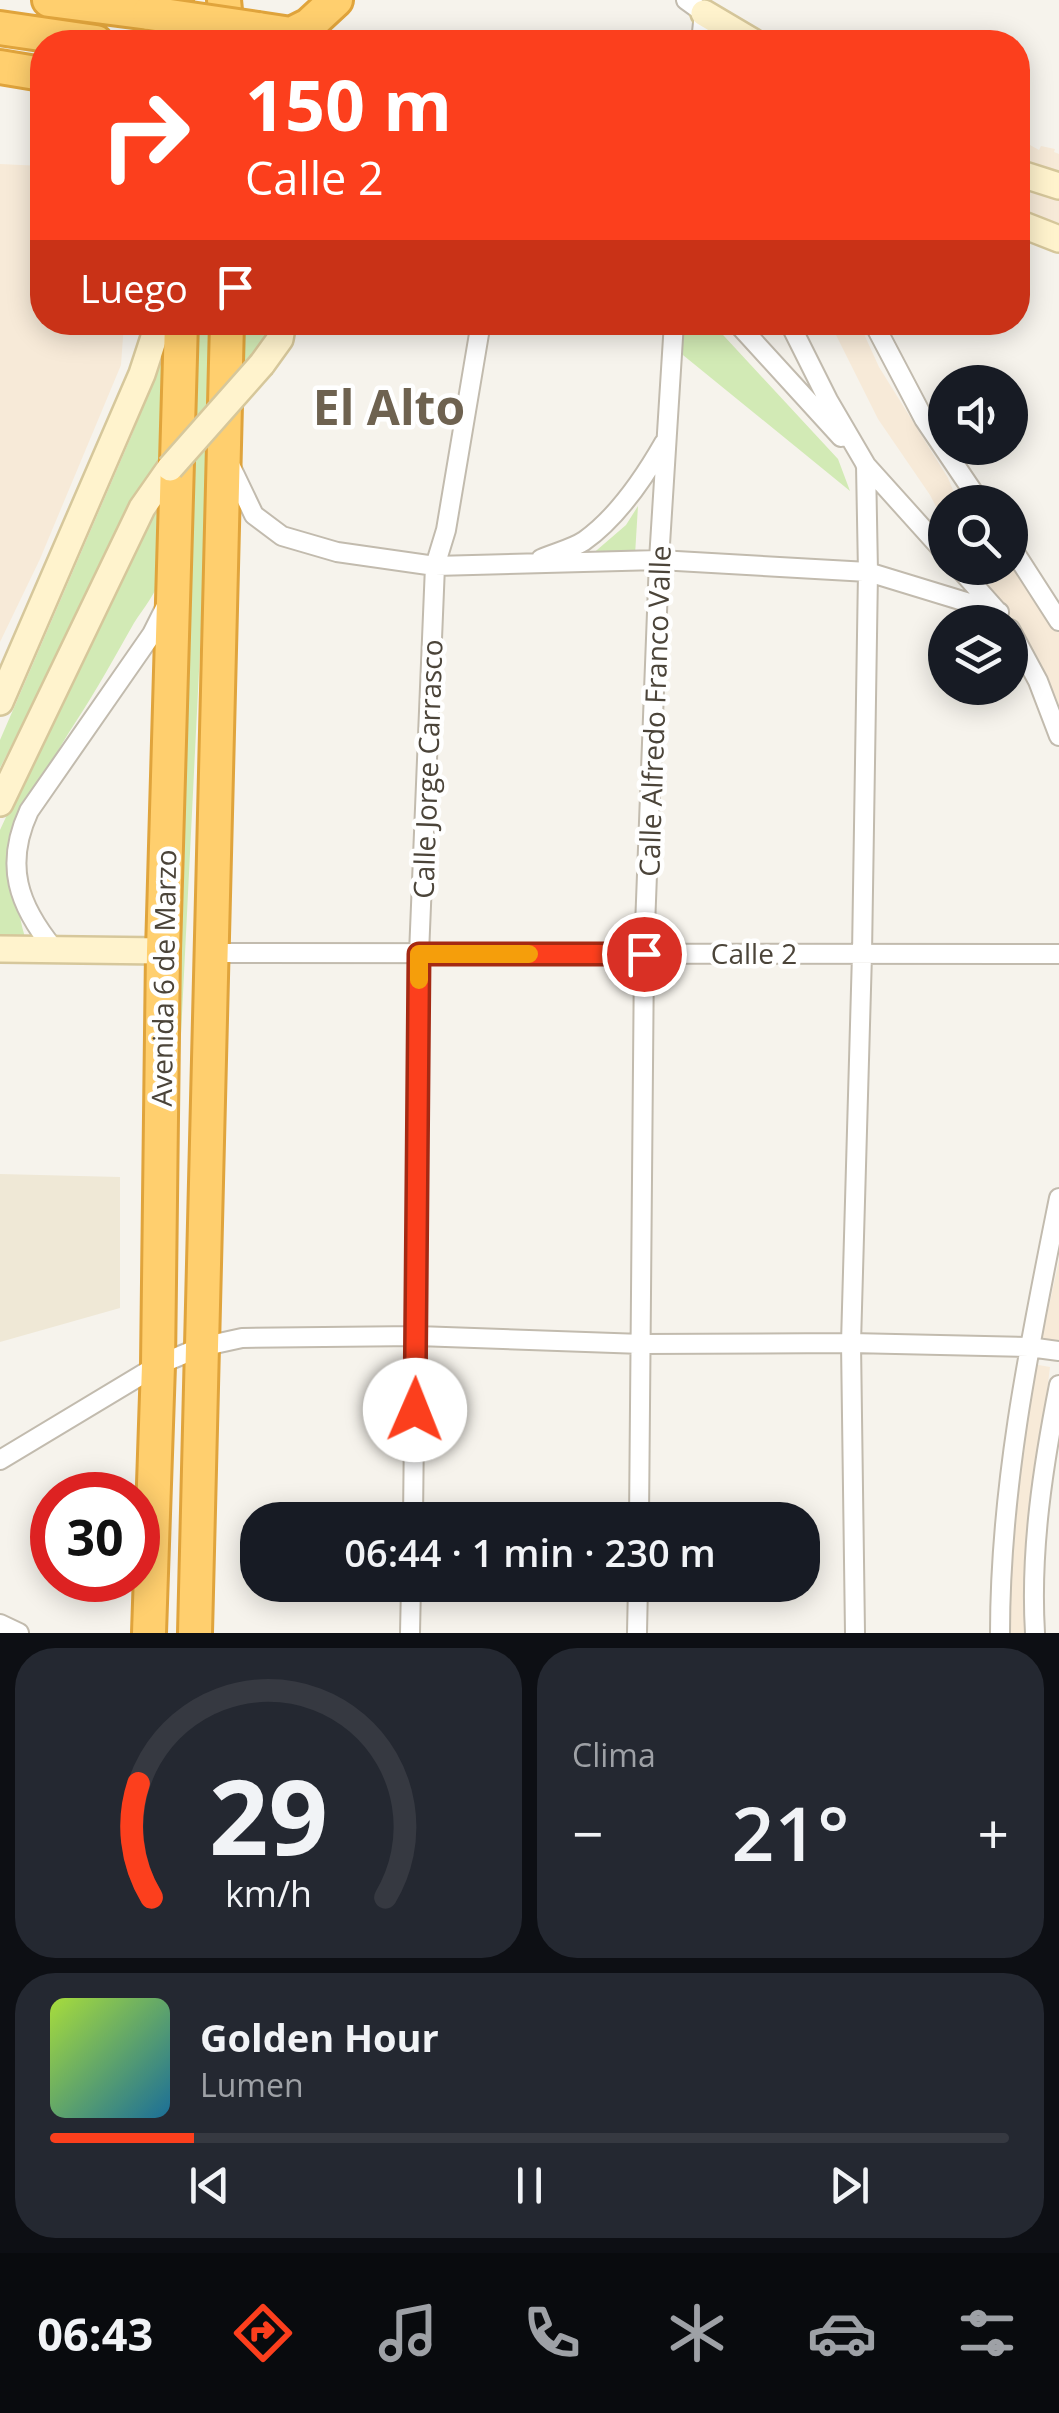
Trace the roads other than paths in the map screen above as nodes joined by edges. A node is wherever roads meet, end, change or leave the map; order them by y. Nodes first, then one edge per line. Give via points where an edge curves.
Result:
1 (50, 0) edge
2 (224, 0) edge
3 (336, 0) edge
4 (697, 4) edge
5 (162, 7) edge
6 (0, 28) edge
7 (173, 30) edge
8 (226, 30) edge
9 (240, 30) edge
10 (299, 30) edge
11 (699, 30) edge
12 (724, 30) edge
13 (735, 30) edge
14 (30, 32) edge
15 (0, 67) edge
16 (30, 72) edge
17 (1030, 177) edge
18 (1059, 186) edge
19 (1030, 228) edge
20 (1059, 239) edge
21 (155, 335) edge
22 (181, 335) edge
23 (227, 335) edge
24 (281, 335) edge
25 (479, 335) edge
26 (673, 335) edge
27 (748, 335) edge
28 (796, 335) edge
29 (880, 335) edge
30 (667, 439) junction
31 (223, 447) junction
32 (866, 465) junction
33 (968, 485) edge
34 (928, 533) edge
35 (659, 560) junction
36 (530, 563) junction
37 (435, 566) junction
38 (868, 572) junction
39 (1028, 573) edge
40 (973, 585) edge
41 (174, 590) junction
42 (966, 605) edge
43 (991, 605) edge
44 (1059, 621) edge
45 (1028, 662) edge
46 (0, 702) edge
47 (1059, 736) edge
48 (0, 803) edge
49 (0, 949) edge
50 (54, 950) junction
51 (162, 951) junction
52 (209, 953) junction
53 (419, 954) junction
54 (644, 954) junction
55 (862, 954) junction
56 (1059, 954) edge
57 (1059, 1198) edge
58 (417, 1336) junction
59 (851, 1343) junction
60 (642, 1344) junction
61 (200, 1346) junction
62 (1029, 1347) junction
63 (1059, 1351) edge
64 (158, 1365) junction
65 (1059, 1385) edge
66 (0, 1460) edge
67 (413, 1502) edge
68 (639, 1502) edge
69 (411, 1602) edge
70 (638, 1602) edge
71 (0, 1624) edge
72 (19, 1633) edge
73 (149, 1633) edge
74 (194, 1633) edge
75 (410, 1633) edge
76 (637, 1633) edge
77 (855, 1633) edge
78 (1000, 1633) edge
79 (1038, 1633) edge

1 - 5 highway
2 - 9 highway
3 - 10 highway
4 - 11 street
4 - 12 main road
4 - 13 main road
5 - 7 highway
5 - 8 highway, bridge
6 - 14 highway
15 - 16 highway
17 - 18 main road
19 - 20 main road
21 - 46 main road
22 - 41 highway, Avenida 6 de Marzo
23 - 31 highway, Avenida 6 de Marzo
24 - 48 main road, bridge via 142,508
25 - 37 street, Calle Jorge Carrasco
26 - 30 street, Calle Alfredo Franco Valle
27 - 32 street
28 - 32 street
29 - 33 street via 924,420
30 - 35 street, Calle Alfredo Franco Valle
30 - 36 street via 646,475 583,542
31 - 37 street via 254,515 282,536
31 - 52 highway, Avenida 6 de Marzo
32 - 34 street
32 - 38 street
35 - 36 street
35 - 38 street
35 - 54 street, Calle Alfredo Franco Valle
36 - 37 street
37 - 53 street, Calle Jorge Carrasco
38 - 42 street
38 - 55 street
39 - 44 street
40 - 43 street
41 - 50 street via 152,634 20,831 14,867 25,905
41 - 51 highway, Avenida 6 de Marzo
45 - 47 street
49 - 50 main road
50 - 51 main road
51 - 64 highway, Avenida 6 de Marzo
52 - 53 street, Calle 2
52 - 61 highway, Avenida 6 de Marzo
53 - 54 street, Calle 2
53 - 58 street, Calle Jorge Carrasco
54 - 55 street, Calle 2
54 - 60 street, Calle Alfredo Franco Valle
55 - 56 street, Calle 2
55 - 59 street
57 - 62 street
58 - 60 street
58 - 61 street via 242,1338
58 - 67 street, Calle Jorge Carrasco
59 - 60 street
59 - 62 street
59 - 77 street
60 - 68 street, Calle Alfredo Franco Valle
61 - 64 street
61 - 74 highway, Avenida 6 de Marzo
62 - 63 street
62 - 78 street via 1005,1499
64 - 66 street
64 - 73 highway, Avenida 6 de Marzo
65 - 79 street via 1036,1542
69 - 75 street
70 - 76 street
71 - 72 street

